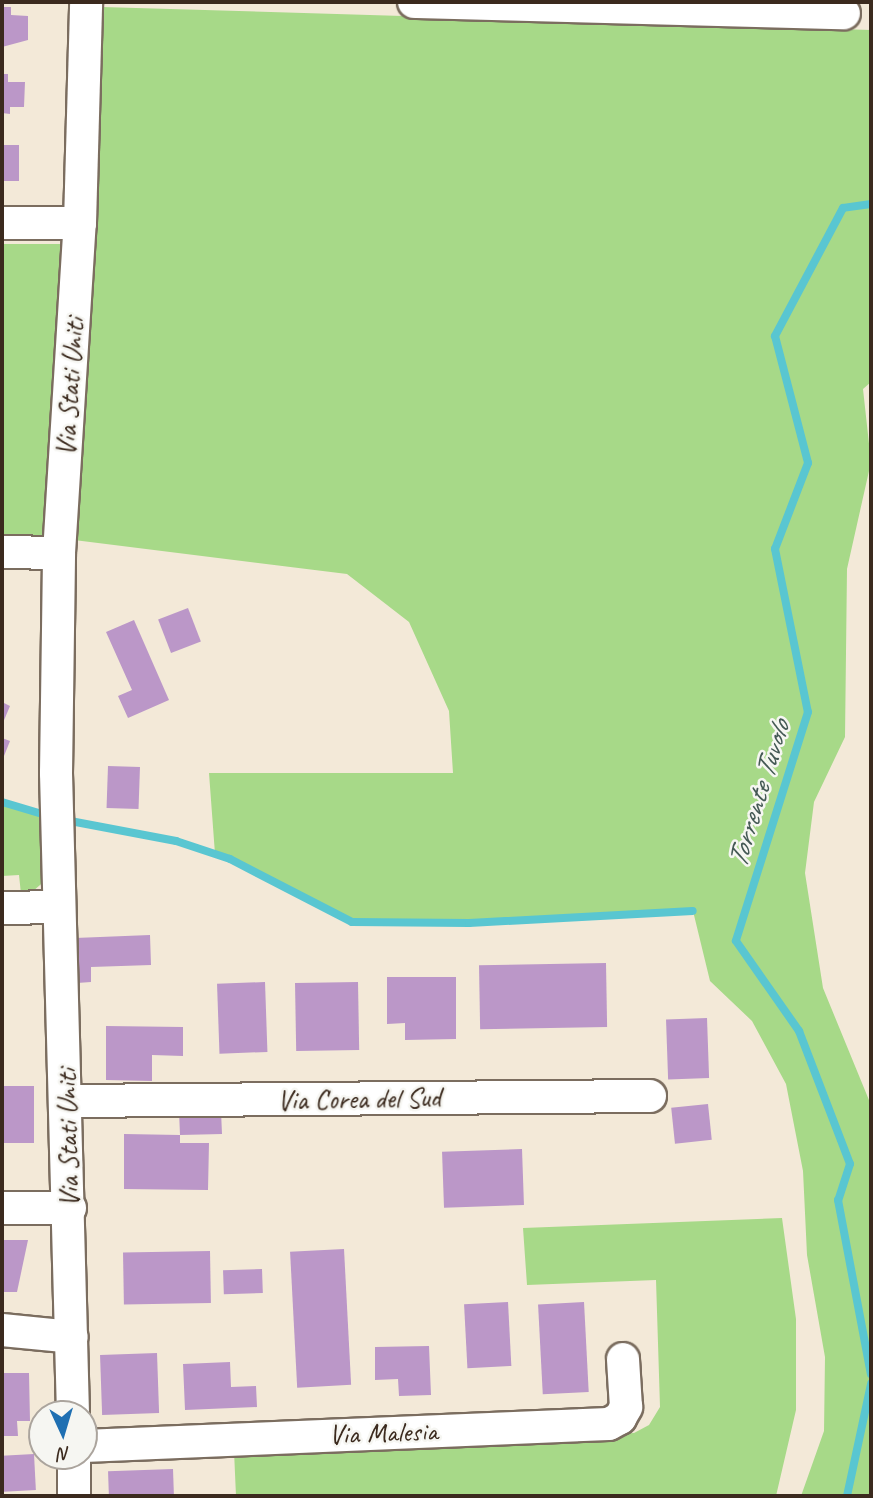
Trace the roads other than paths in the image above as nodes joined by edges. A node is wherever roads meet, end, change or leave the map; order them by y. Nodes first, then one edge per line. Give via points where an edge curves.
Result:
1 (86, 2) edge
2 (414, 2) edge
3 (844, 13) dead end
4 (2, 223) edge
5 (80, 223) junction
6 (2, 552) edge
7 (59, 553) junction
8 (59, 906) junction
9 (2, 908) edge
10 (650, 1096) dead end
11 (68, 1101) junction
12 (2, 1208) edge
13 (70, 1208) junction
14 (2, 1331) edge
15 (72, 1337) junction
16 (624, 1359) dead end
17 (73, 1400) edge
18 (98, 1445) edge
19 (74, 1470) edge
20 (74, 1496) edge

1 - 5 street, Via Stati Uniti
2 - 3 street
4 - 5 street
5 - 7 street, Via Stati Uniti
6 - 7 street
7 - 8 street, Via Stati Uniti
8 - 9 street
8 - 11 street, Via Stati Uniti
10 - 11 street, Via Corea del Sud
11 - 13 street, Via Stati Uniti
12 - 13 street
13 - 15 street, Via Stati Uniti
14 - 15 street
15 - 17 street, Via Stati Uniti
16 - 18 street, Via Malesia via 626,1407 620,1418 609,1424
19 - 20 street

